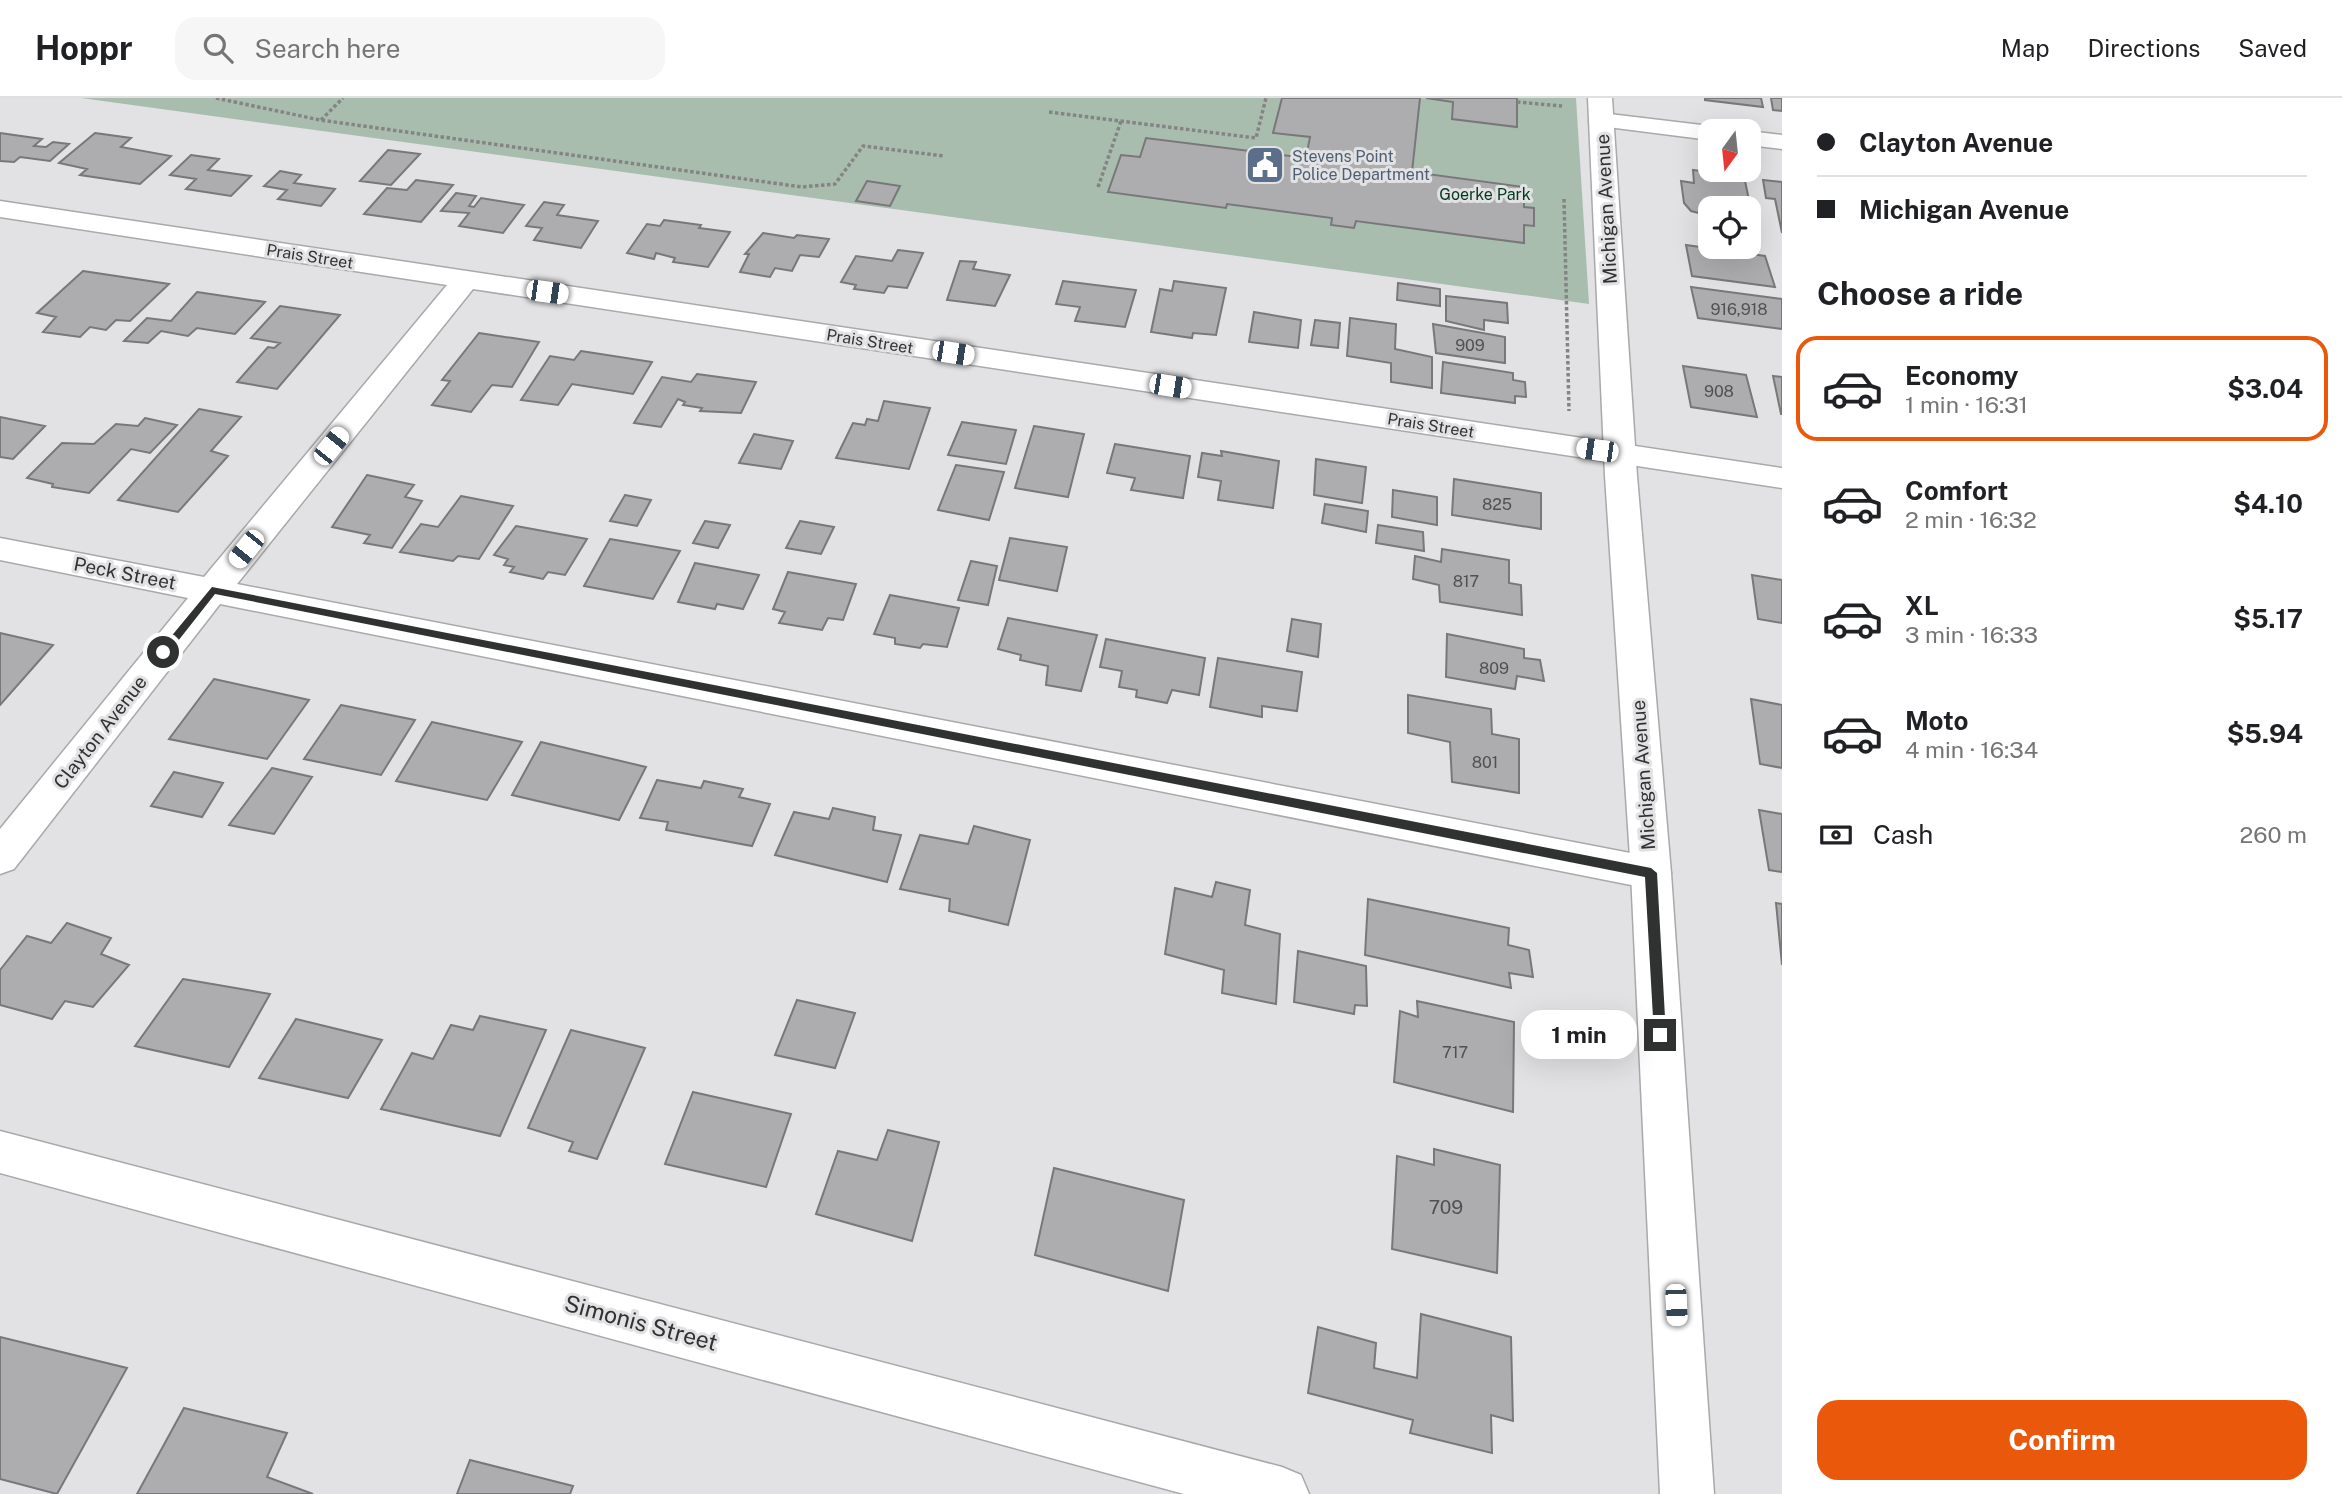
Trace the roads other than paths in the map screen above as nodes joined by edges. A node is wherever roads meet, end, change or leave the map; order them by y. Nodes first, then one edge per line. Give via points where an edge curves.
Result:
1 (1600, 109) edge
2 (1698, 130) edge
3 (1761, 140) edge
4 (1782, 142) edge
5 (0, 209) edge
6 (466, 280) junction
7 (1620, 454) junction
8 (1782, 478) edge
9 (0, 549) edge
10 (212, 590) junction
11 (0, 858) edge
12 (1651, 873) junction
13 (0, 1152) edge
14 (1282, 1494) edge
15 (1687, 1494) edge

1 - 2 street
1 - 7 street, Michigan Avenue
3 - 4 street
5 - 6 street, Prais Street
6 - 7 street, Prais Street
6 - 10 street, Clayton Avenue
7 - 8 street, Prais Street
7 - 12 street, Michigan Avenue
9 - 10 street, Peck Street
10 - 11 street, Clayton Avenue
10 - 12 street, Peck Street
12 - 15 street, Michigan Avenue
13 - 14 street, Simonis Street

